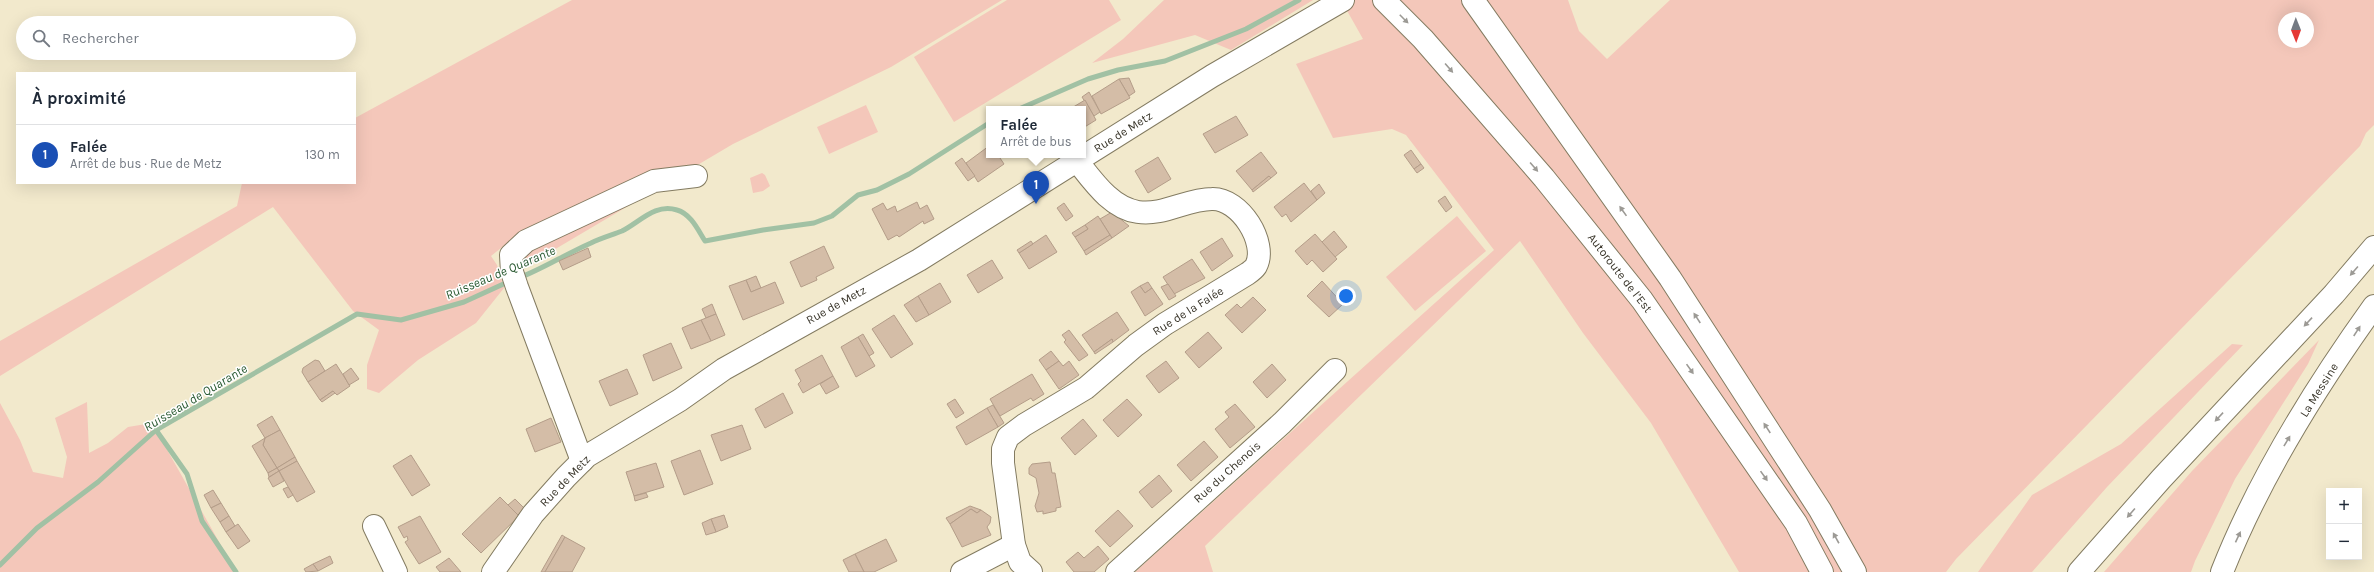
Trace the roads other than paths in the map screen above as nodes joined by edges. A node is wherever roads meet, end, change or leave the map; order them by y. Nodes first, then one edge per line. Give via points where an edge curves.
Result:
1 (1343, 0) edge
2 (1384, 0) edge
3 (1476, 3) edge
4 (1086, 155) edge
5 (1082, 158) edge
6 (1077, 161) junction
7 (696, 176) dead end
8 (2374, 248) edge
9 (2374, 306) edge
10 (1336, 370) dead end
11 (582, 461) junction
12 (374, 526) dead end
13 (1014, 545) junction
14 (396, 572) edge
15 (493, 572) edge
16 (962, 572) edge
17 (1031, 572) edge
18 (1117, 572) edge
19 (1822, 572) edge
20 (1855, 572) edge
21 (2079, 572) edge
22 (2222, 572) edge

1 - 4 main road, Rue de Metz via 1212,76
2 -> 19 main road, Autoroute de l’Est via 1423,39 1544,178 1642,300 1796,523
20 -> 3 main road via 1820,510 1670,278
5 - 6 main road, Rue de Metz
6 - 11 main road, Rue de Metz via 919,260 724,369 680,400
6 - 13 main road, Rue de la Falée via 1114,202 1138,212 1155,212 1196,201 1226,201 1237,207 1247,218 1255,235 1258,254 1256,266 1247,274 1165,324 1086,388 1024,425 1008,438 1003,449 1003,463
7 - 11 main road via 654,181 526,241 512,255 514,279
8 -> 21 main road
22 -> 9 main road, La Messine via 2267,475 2314,396
10 - 18 main road, Rue du Chenois via 1282,423
11 - 15 main road, Rue de Metz via 533,514
12 - 14 main road
13 - 16 main road
13 - 17 main road, Rue de la Falée via 1020,562

